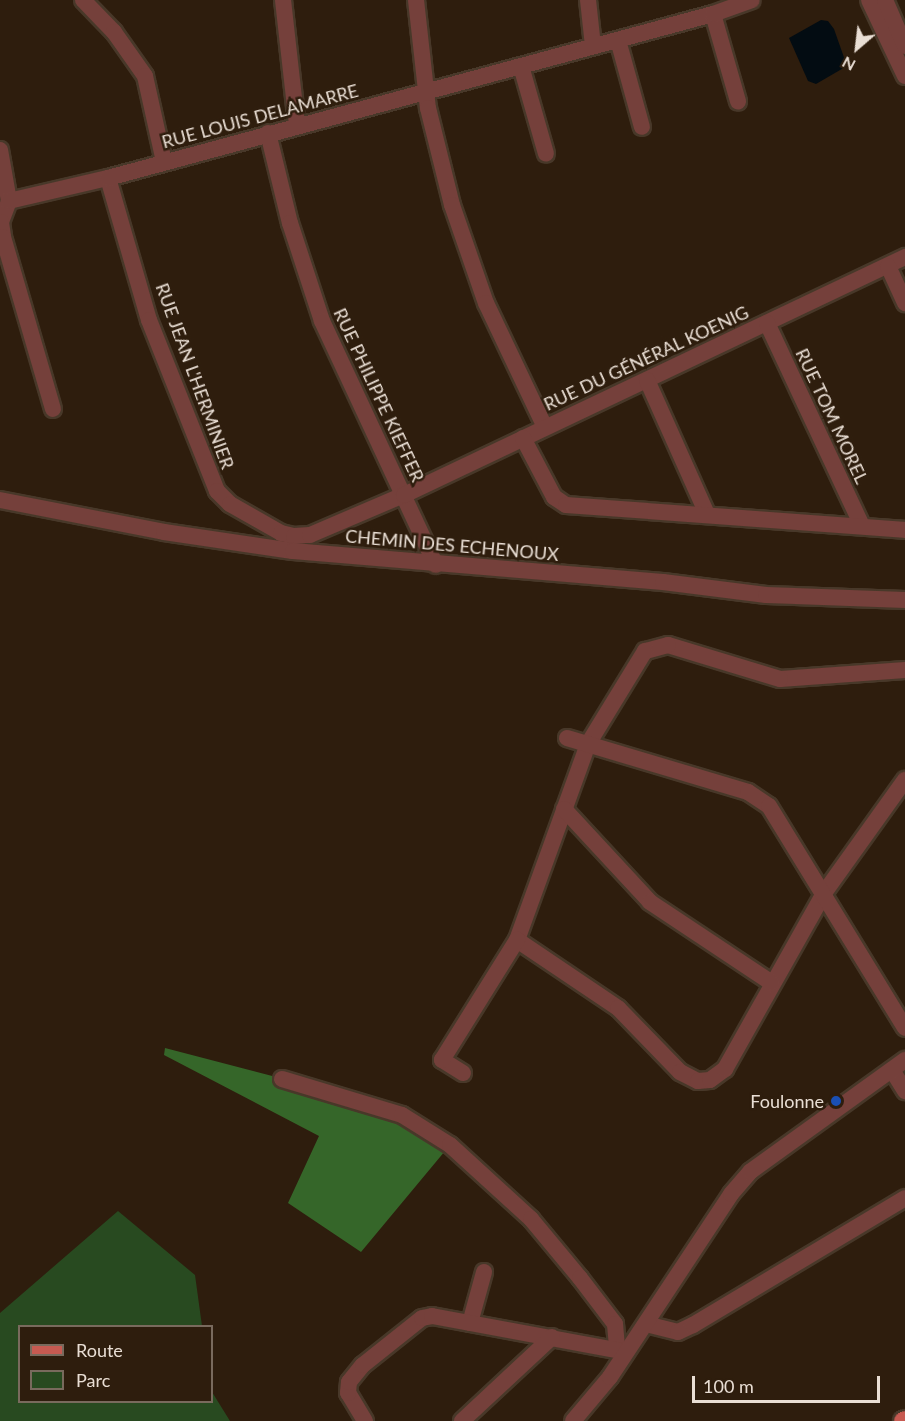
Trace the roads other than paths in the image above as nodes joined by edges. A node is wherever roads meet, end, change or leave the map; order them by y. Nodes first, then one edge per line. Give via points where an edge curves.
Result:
1 (83, 0) edge
2 (283, 0) edge
3 (416, 0) edge
4 (588, 0) edge
5 (752, 0) edge
6 (869, 0) edge
7 (885, 0) edge
8 (714, 14) junction
9 (618, 39) junction
10 (593, 46) junction
11 (905, 46) edge
12 (521, 66) junction
13 (905, 76) edge
14 (427, 91) junction
15 (738, 101) dead end
16 (297, 124) junction
17 (642, 127) dead end
18 (268, 133) junction
19 (0, 150) edge
20 (546, 153) dead end
21 (164, 162) junction
22 (108, 178) junction
23 (9, 201) junction
24 (905, 257) edge
25 (888, 266) junction
26 (905, 303) edge
27 (767, 323) junction
28 (647, 381) junction
29 (53, 409) dead end
30 (545, 427) junction
31 (523, 438) junction
32 (404, 495) junction
33 (0, 500) edge
34 (707, 514) junction
35 (862, 526) junction
36 (905, 530) edge
37 (436, 565) junction
38 (905, 600) edge
39 (905, 670) edge
40 (567, 738) dead end
41 (588, 744) junction
42 (905, 780) edge
43 (564, 809) junction
44 (824, 894) junction
45 (517, 940) junction
46 (772, 982) junction
47 (905, 1028) edge
48 (898, 1065) edge
49 (463, 1073) dead end
50 (282, 1079) dead end
51 (905, 1091) edge
52 (905, 1198) edge
53 (484, 1272) dead end
54 (470, 1323) junction
55 (646, 1324) junction
56 (552, 1337) junction
57 (622, 1350) junction
58 (365, 1421) edge
59 (462, 1421) edge
60 (573, 1421) edge

1 - 21 street via 114,32 145,76
2 - 16 street
3 - 14 street
4 - 10 street
5 - 8 street, RUE LOUIS DELAMARRE
6 - 13 street
7 - 11 street
8 - 9 street, RUE LOUIS DELAMARRE
8 - 15 street
9 - 10 street, RUE LOUIS DELAMARRE
9 - 17 street
10 - 12 street, RUE LOUIS DELAMARRE
12 - 14 street, RUE LOUIS DELAMARRE
12 - 20 street
14 - 16 street, RUE LOUIS DELAMARRE
14 - 30 street via 442,165 474,271
16 - 18 street, RUE LOUIS DELAMARRE
18 - 21 street, RUE LOUIS DELAMARRE
18 - 32 street, RUE PHILIPPE KIEFFER via 290,223 322,321
19 - 23 street
21 - 22 street, RUE LOUIS DELAMARRE
22 - 23 street, RUE LOUIS DELAMARRE
22 - 32 street, RUE JEAN L'HERMINIER via 149,320 192,434 222,498 281,533 294,536 310,535
23 - 29 street via 1,222 3,237
24 - 25 street, RUE DU GÉNÉRAL KOENIG
25 - 26 street
25 - 27 street, RUE DU GÉNÉRAL KOENIG
27 - 28 street, RUE DU GÉNÉRAL KOENIG
27 - 35 street, RUE TOM MOREL
28 - 30 street, RUE DU GÉNÉRAL KOENIG
28 - 34 street
30 - 31 street, RUE DU GÉNÉRAL KOENIG
31 - 32 street, RUE DU GÉNÉRAL KOENIG
31 - 34 street via 554,497 566,505
32 - 37 street, RUE PHILIPPE KIEFFER
33 - 37 street, CHEMIN DES ECHENOUX via 253,546
34 - 35 street
35 - 36 street
37 - 38 street, CHEMIN DES ECHENOUX via 663,582 766,595
39 - 41 street via 780,679 658,645 641,656
40 - 41 street
41 - 43 street
41 - 44 street via 760,798 778,817
42 - 44 street
43 - 45 street
43 - 46 street via 650,902
44 - 46 street
44 - 47 street
45 - 46 street via 618,1008 681,1072 698,1080 710,1080 725,1069
45 - 49 street via 442,1060
48 - 51 street
48 - 55 street via 751,1171 731,1194
50 - 57 street via 402,1115 450,1145 531,1219 615,1324
52 - 55 street via 693,1325 678,1332
53 - 54 street
54 - 56 street
54 - 58 street via 422,1318 363,1365 349,1382 348,1393
55 - 57 street
56 - 57 street
56 - 59 street
57 - 60 street

